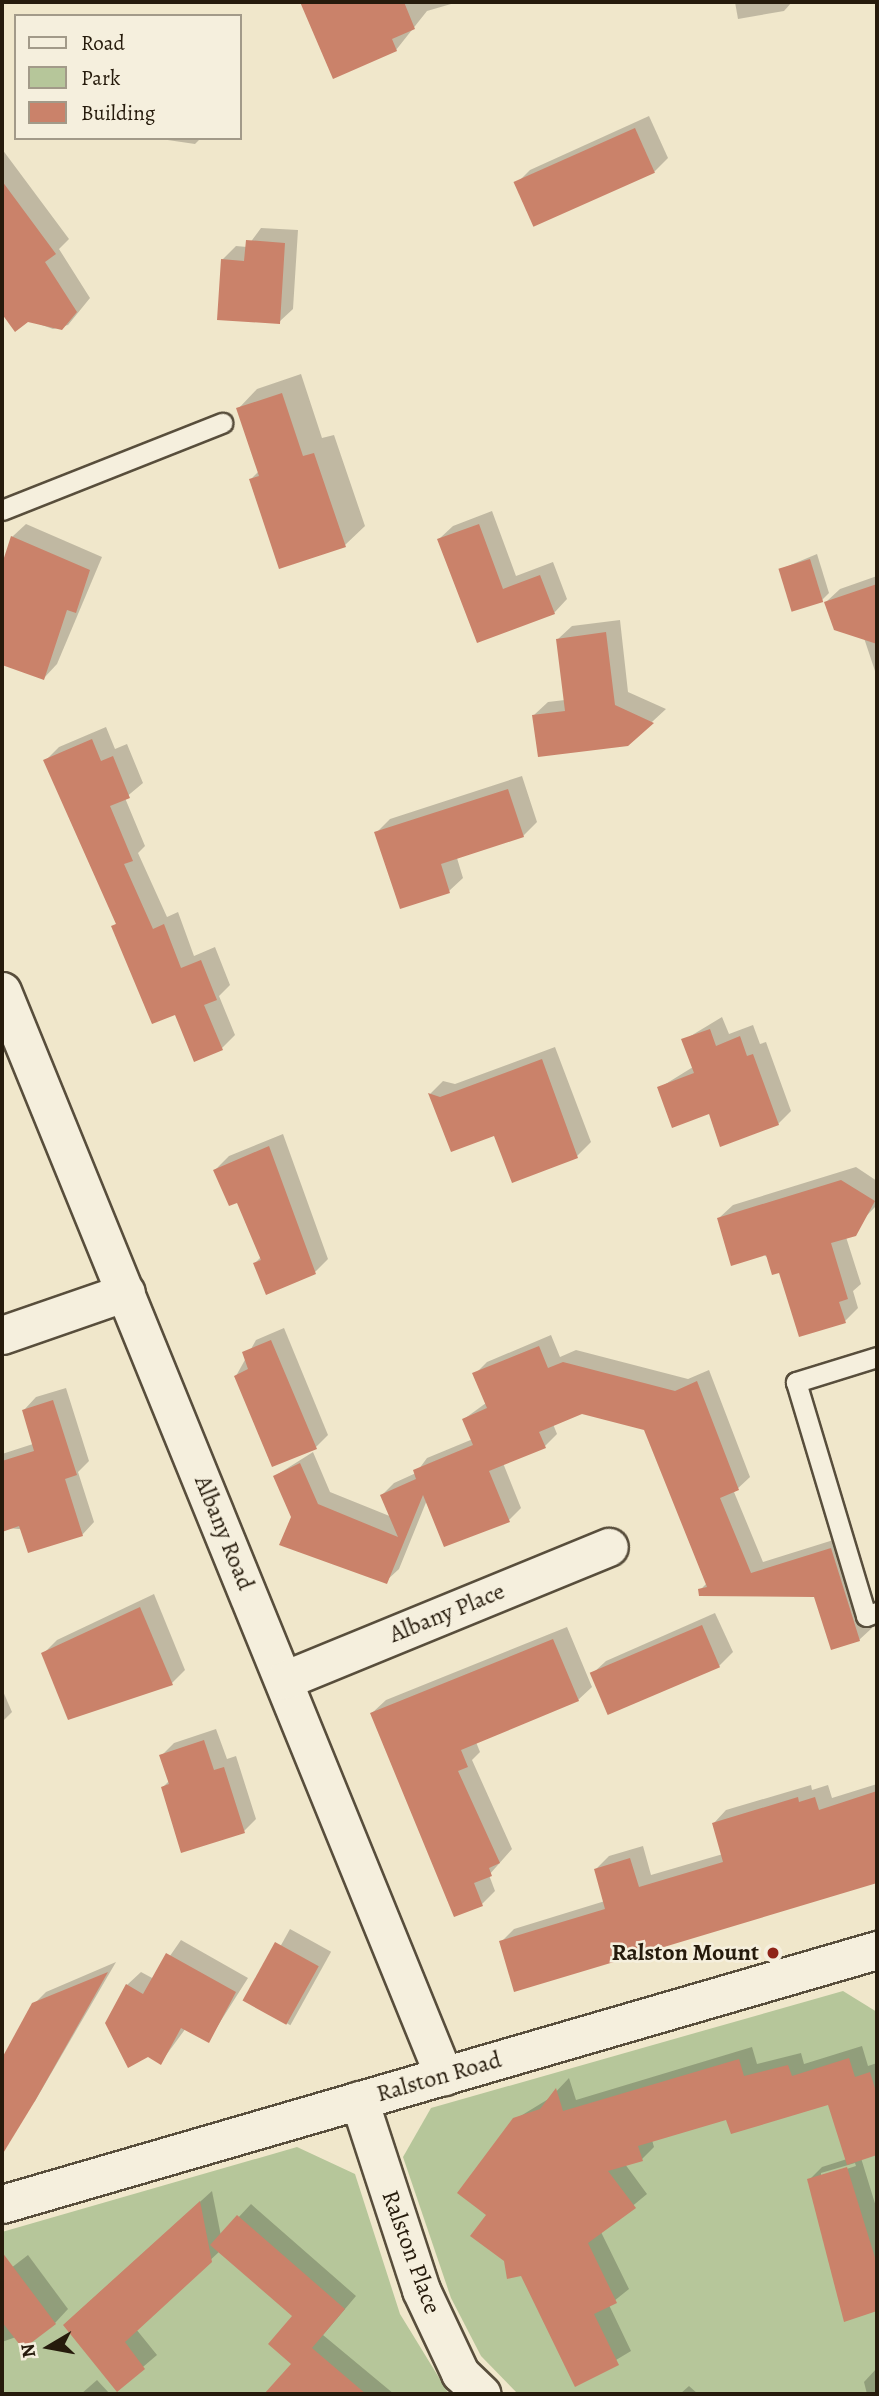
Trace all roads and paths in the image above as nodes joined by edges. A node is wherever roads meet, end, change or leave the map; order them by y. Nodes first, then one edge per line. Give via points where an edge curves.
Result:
1 (222, 423) dead end
2 (2, 510) edge
3 (2, 991) edge
4 (125, 1292) junction
5 (2, 1335) edge
6 (877, 1357) edge
7 (609, 1547) dead end
8 (877, 1612) edge
9 (284, 1679) junction
10 (877, 1950) edge
11 (444, 2076) junction
12 (359, 2100) junction
13 (2, 2204) edge
14 (482, 2394) edge

1 - 2 lane
3 - 4 street, Albany Road
4 - 5 street
4 - 9 street, Albany Road
6 - 8 lane via 796,1382 866,1616
7 - 9 street, Albany Place
9 - 11 street, Albany Road
10 - 11 street, Ralston Road
11 - 12 street, Ralston Road
12 - 13 street, Ralston Road
12 - 14 street, Ralston Place via 421,2290 460,2373

